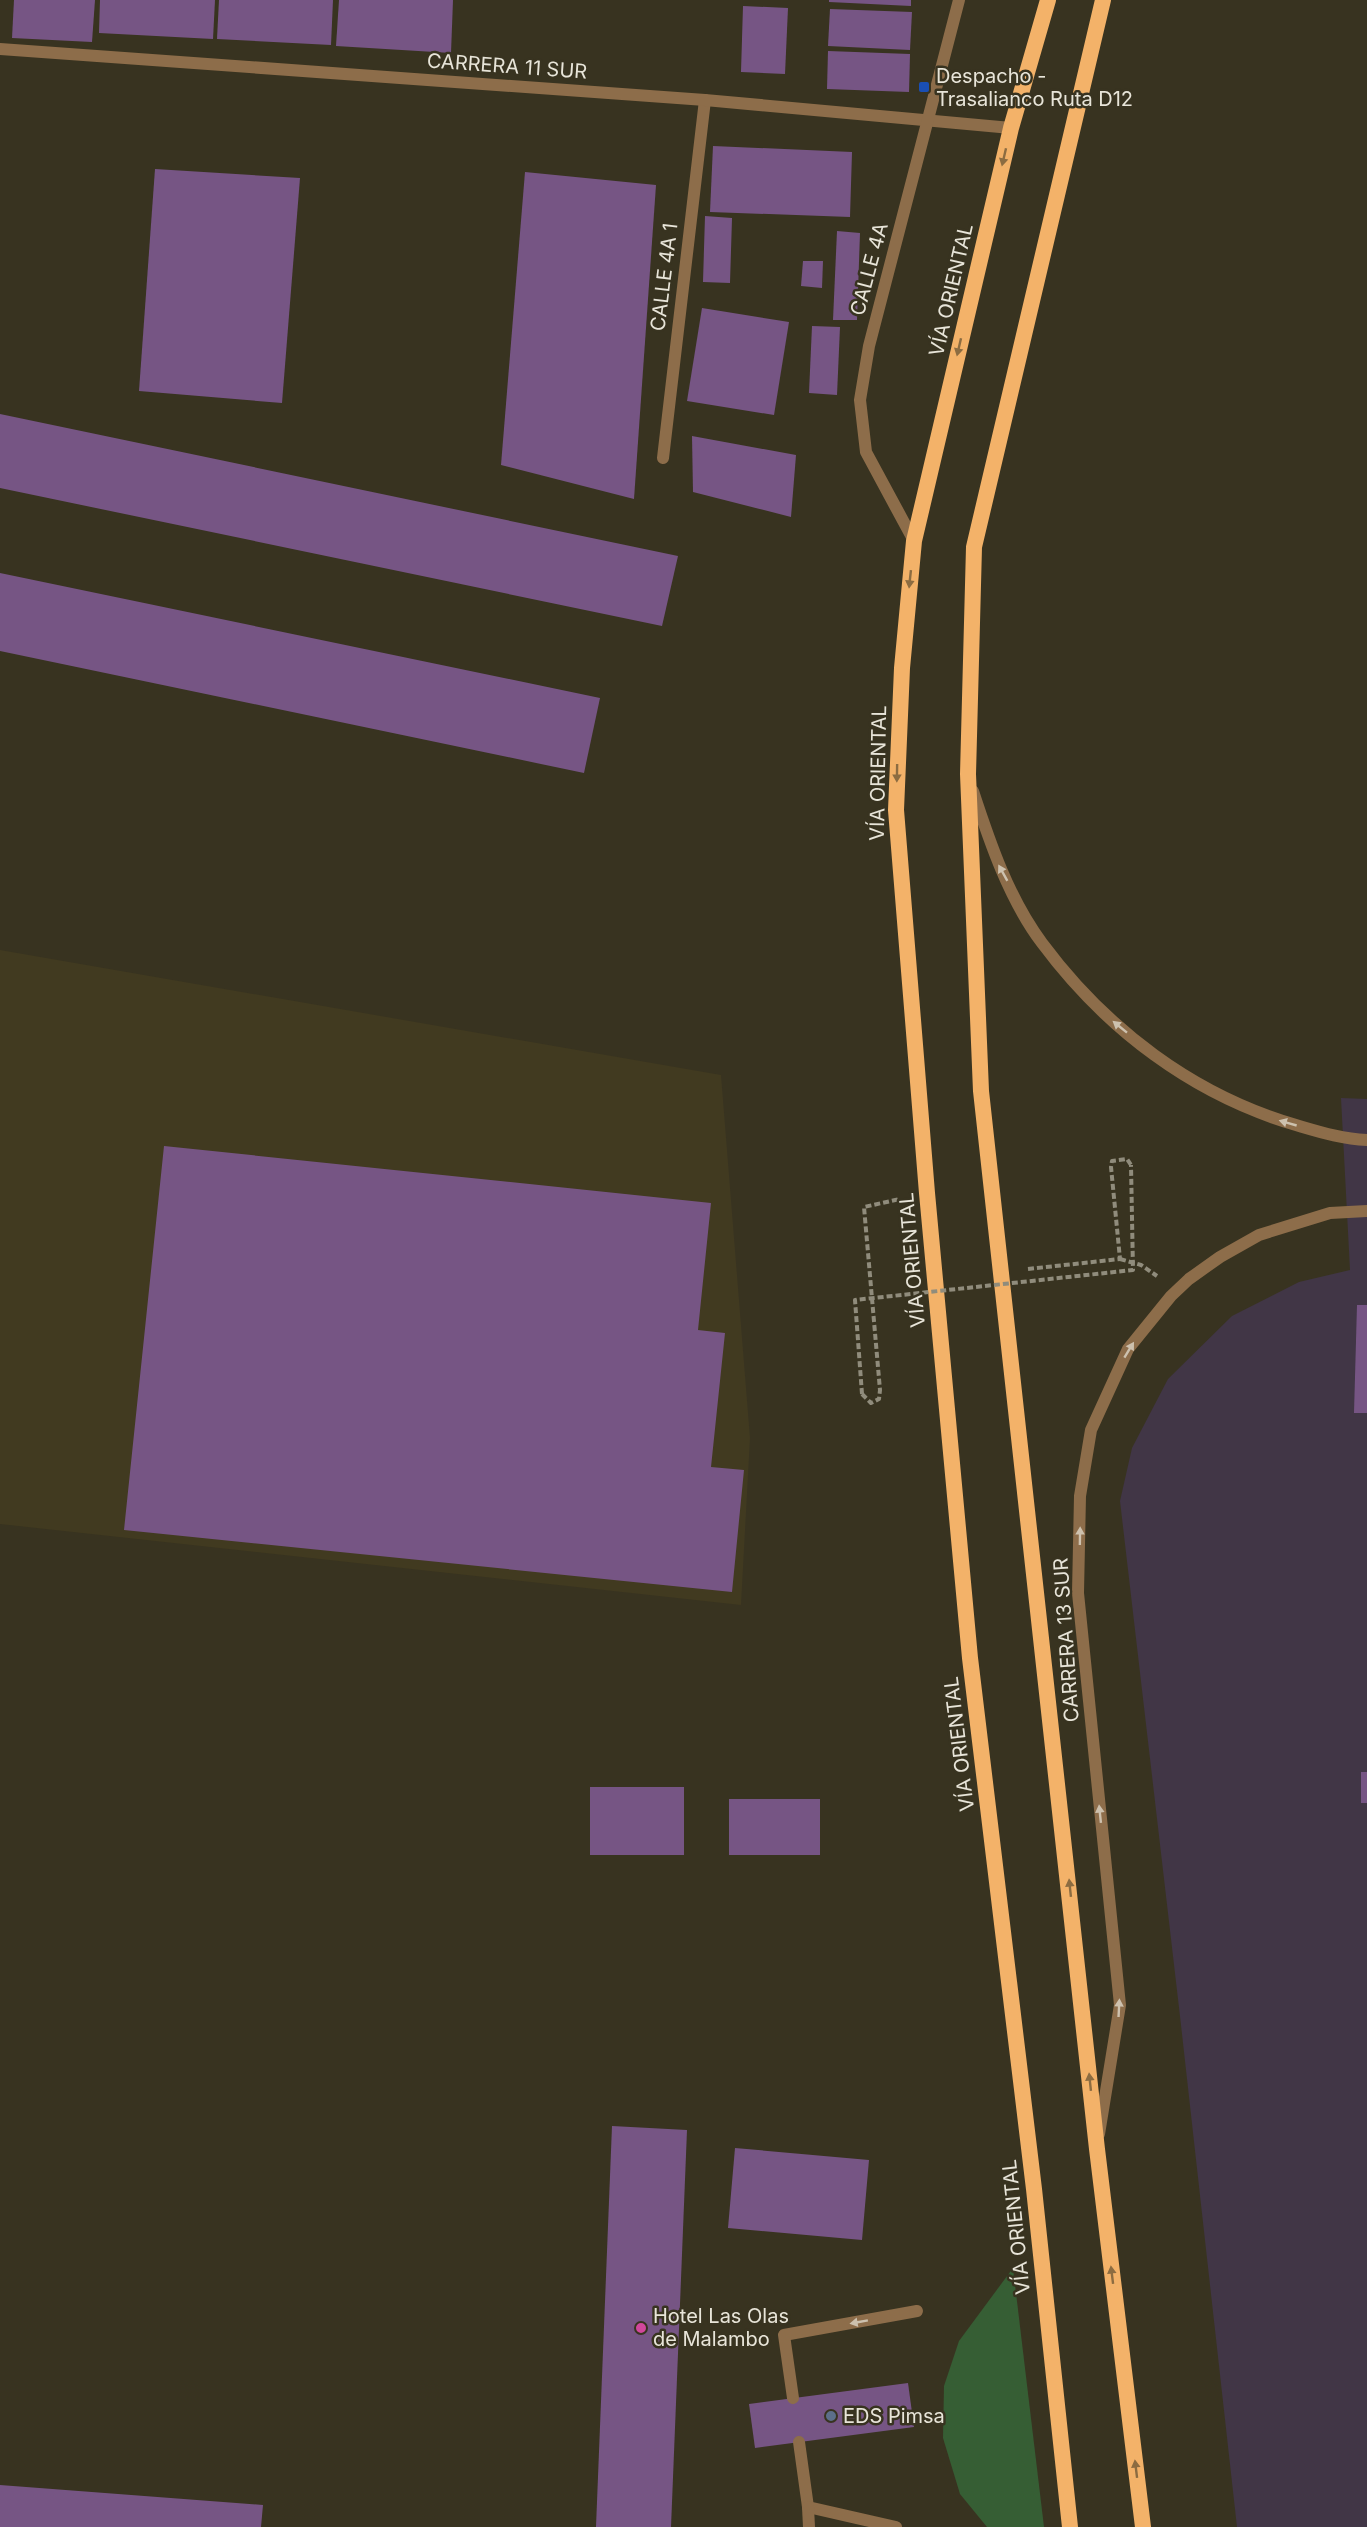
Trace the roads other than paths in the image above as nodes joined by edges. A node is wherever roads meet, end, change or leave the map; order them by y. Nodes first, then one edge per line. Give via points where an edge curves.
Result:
1 (959, 0) edge
2 (1048, 0) edge
3 (1103, 0) edge
4 (0, 49) edge
5 (705, 100) junction
6 (928, 121) junction
7 (1011, 128) junction
8 (663, 458) dead end
9 (914, 541) junction
10 (968, 774) junction
11 (1367, 1140) edge
12 (1367, 1211) edge
13 (1097, 2148) junction
14 (917, 2311) dead end
15 (792, 2398) dead end
16 (799, 2442) dead end
17 (808, 2506) junction
18 (809, 2527) edge
19 (896, 2527) edge
20 (1070, 2527) edge
21 (1143, 2527) edge

1 - 6 street, CALLE 4A
2 - 7 highway, VÍA ORIENTAL
3 - 10 highway via 974,547
4 - 5 street, CARRERA 11 SUR
5 - 6 street, CARRERA 11 SUR
5 - 8 street, CALLE 4A 1
6 - 7 street, CARRERA 11 SUR
6 - 9 street, CALLE 4A via 869,346 861,400 866,453
7 -> 9 highway, VÍA ORIENTAL
9 -> 20 highway, VÍA ORIENTAL via 902,668 896,810 970,1658
11 -> 10 street via 1344,1139 1256,1113 1173,1071 1101,1012 1041,942 996,862
13 -> 10 highway via 981,1091
13 -> 12 street, CARRERA 13 SUR via 1120,2005 1078,1593 1080,1496 1091,1430 1128,1349 1171,1296 1220,1257 1259,1235 1297,1221 1330,1213
21 -> 13 highway
14 -> 15 street via 784,2335
16 - 17 street
17 - 18 street
17 - 19 street

